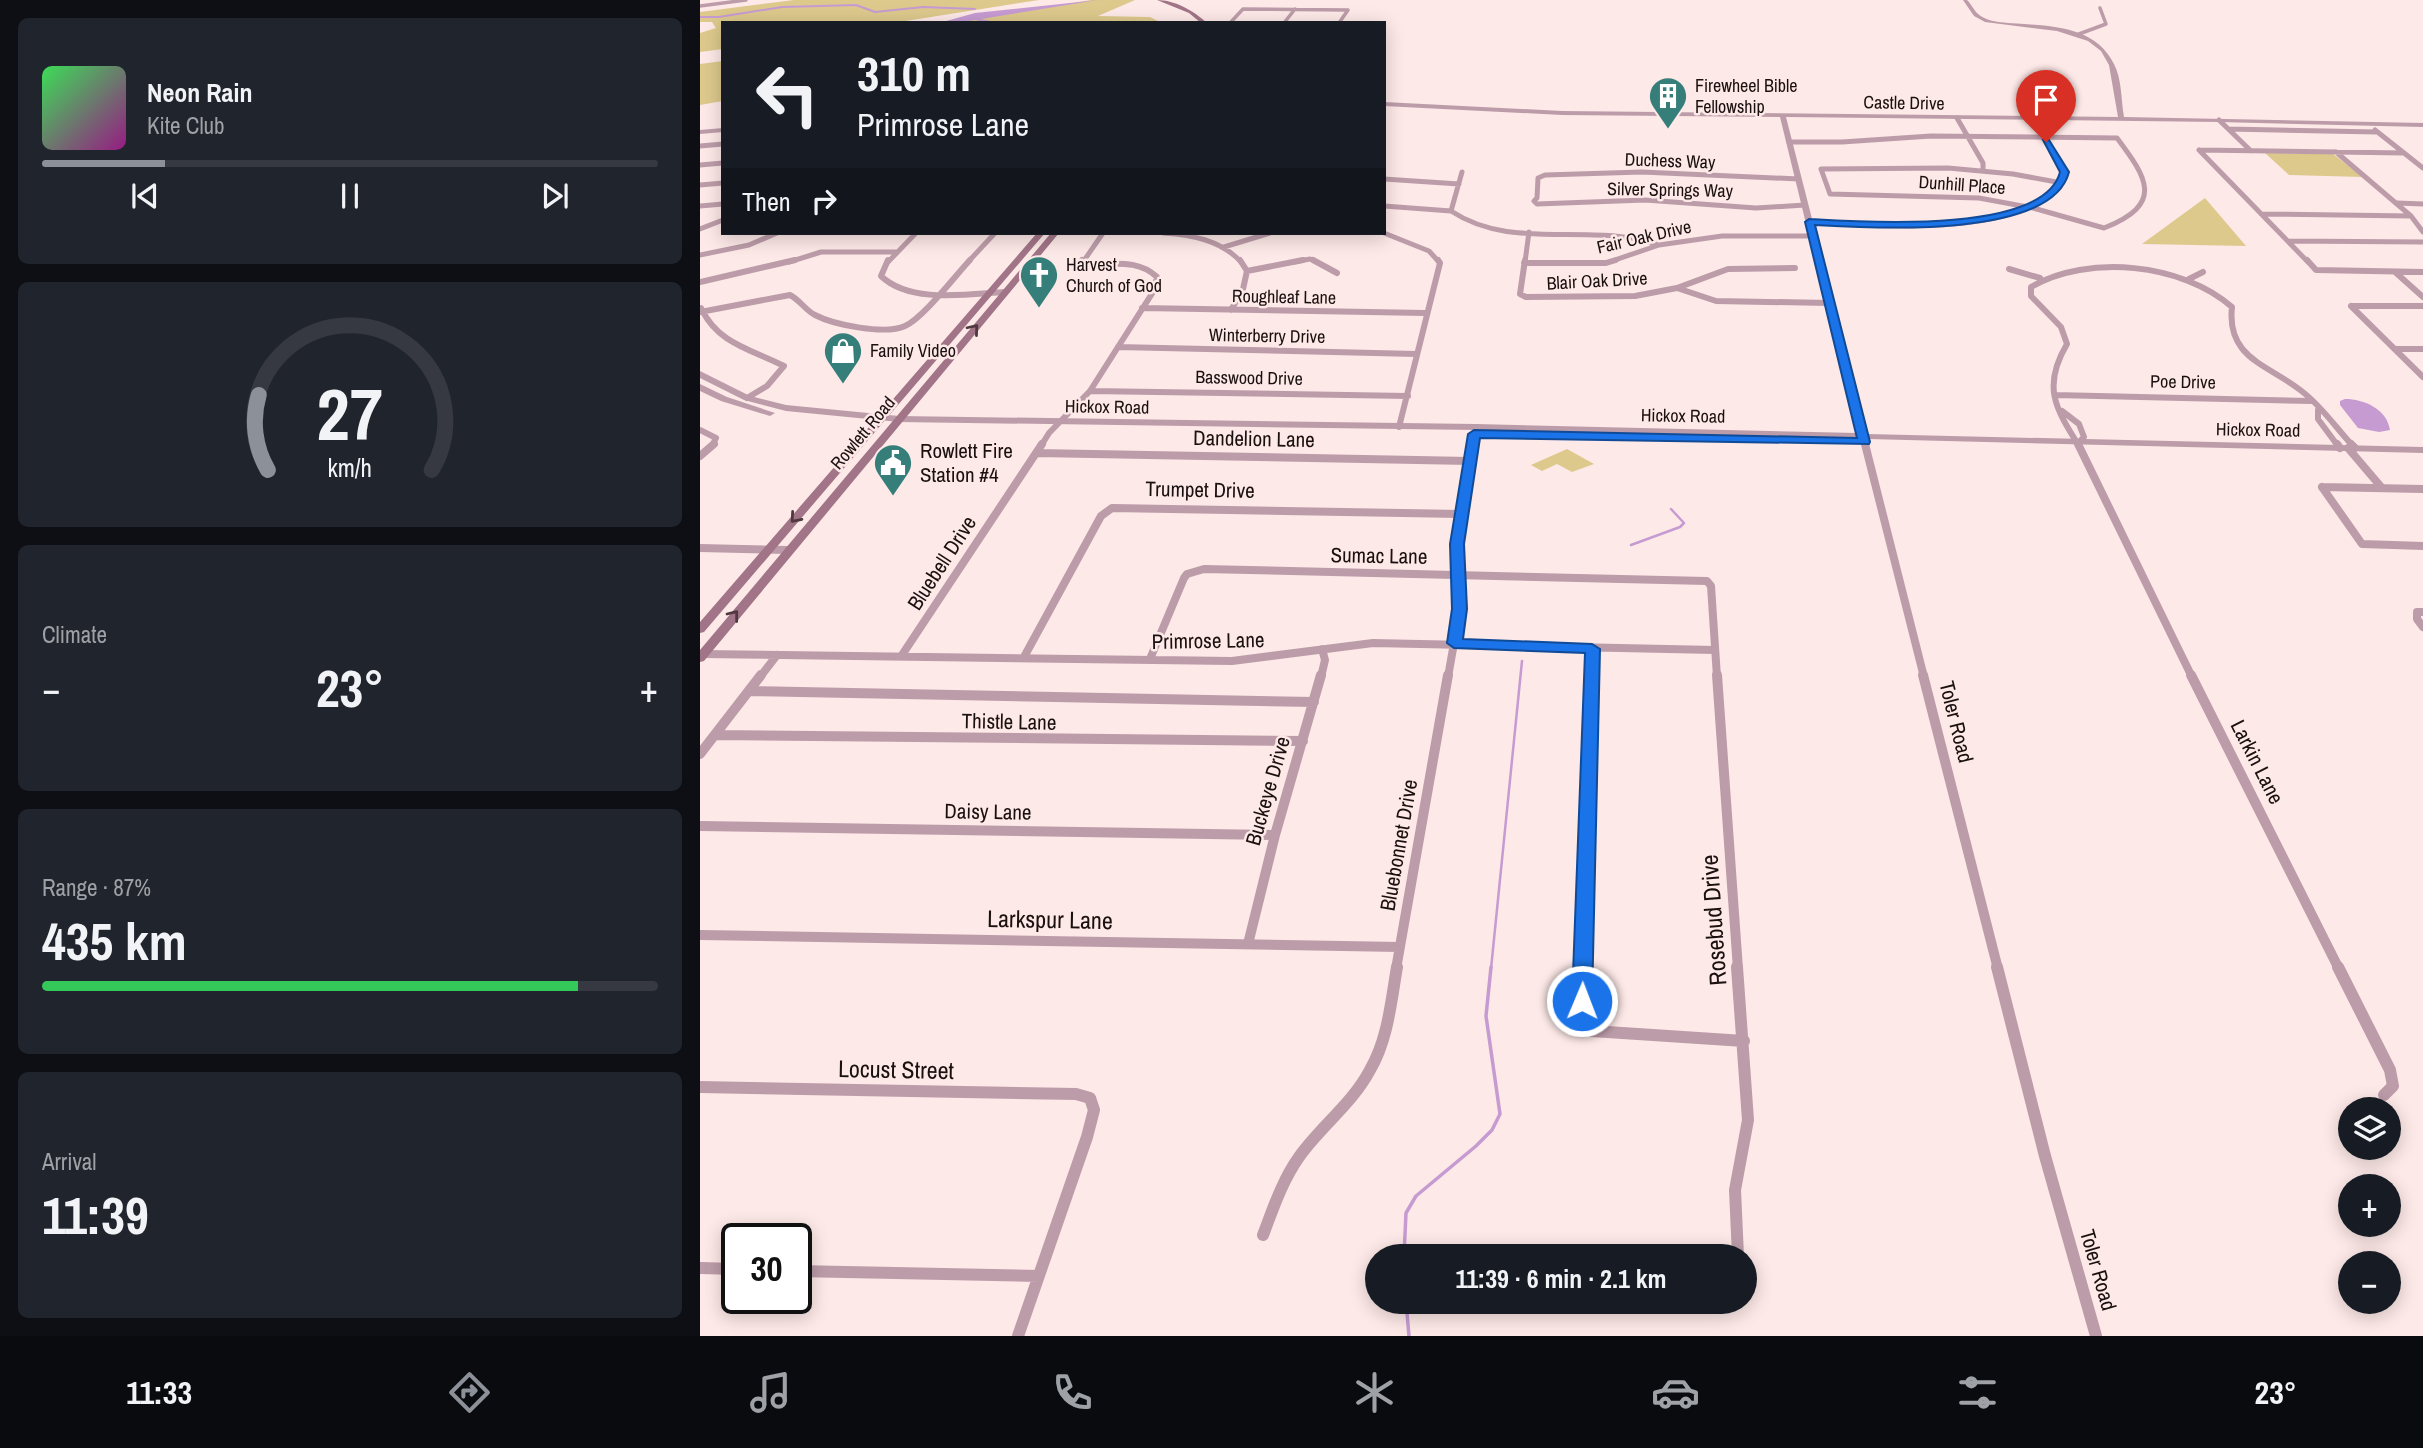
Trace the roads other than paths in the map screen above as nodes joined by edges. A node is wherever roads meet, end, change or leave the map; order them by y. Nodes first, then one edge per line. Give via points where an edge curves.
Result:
1 (746, 0) edge
2 (1159, 0) edge
3 (1170, 0) edge
4 (1965, 0) edge
5 (700, 6) edge
6 (2100, 8) dead end
7 (1295, 9) junction
8 (1212, 20) dead end
9 (1202, 21) edge
10 (1232, 21) edge
11 (1286, 21) edge
12 (1340, 21) edge
13 (2079, 34) junction
14 (1386, 104) edge
15 (1783, 116) junction
16 (1957, 118) junction
17 (2121, 119) junction
18 (2219, 120) junction
19 (2365, 122) junction
20 (2423, 125) edge
21 (2229, 129) junction
22 (721, 130) edge
23 (700, 132) edge
24 (2377, 132) junction
25 (1968, 136) junction
26 (2044, 137) junction
27 (1789, 142) junction
28 (721, 144) edge
29 (700, 146) edge
30 (2251, 151) junction
31 (2336, 152) junction
32 (2404, 153) junction
33 (721, 163) edge
34 (700, 164) edge
35 (2423, 168) edge
36 (1983, 171) junction
37 (1462, 172) dead end
38 (1386, 179) edge
39 (1799, 179) junction
40 (721, 183) edge
41 (2062, 183) junction
42 (1459, 184) junction
43 (700, 185) edge
44 (1534, 203) joint
45 (2396, 203) junction
46 (721, 204) edge
47 (2423, 204) edge
48 (1805, 205) junction
49 (700, 206) edge
50 (1386, 206) edge
51 (2032, 206) junction
52 (1451, 211) junction
53 (2261, 214) junction
54 (2411, 216) junction
55 (721, 221) edge
56 (1809, 222) junction
57 (700, 229) edge
58 (1529, 232) junction
59 (2423, 232) edge
60 (1386, 234) edge
61 (772, 235) edge
62 (914, 235) edge
63 (993, 235) edge
64 (1039, 235) edge
65 (1053, 235) edge
66 (1102, 235) edge
67 (1177, 235) edge
68 (1263, 235) edge
69 (1813, 236) junction
70 (2288, 242) junction
71 (2423, 243) edge
72 (1659, 245) junction
73 (1224, 247) junction
74 (896, 252) junction
75 (700, 255) edge
76 (1524, 263) junction
77 (1795, 268) dead end
78 (2009, 269) dead end
79 (1247, 271) junction
80 (2203, 272) dead end
81 (2395, 272) junction
82 (2423, 272) edge
83 (1337, 273) dead end
84 (2040, 278) junction
85 (2189, 279) junction
86 (700, 282) edge
87 (1677, 288) junction
88 (1005, 292) junction
89 (939, 293) junction
90 (989, 293) junction
91 (2423, 297) edge
92 (1829, 303) junction
93 (2423, 306) edge
94 (1142, 308) junction
95 (701, 310) edge
96 (1231, 310) junction
97 (1425, 313) junction
98 (1118, 347) junction
99 (2395, 349) junction
100 (2423, 349) edge
101 (1416, 354) junction
102 (700, 374) edge
103 (2423, 377) edge
104 (700, 387) edge
105 (1090, 391) junction
106 (2055, 395) junction
107 (1408, 396) junction
108 (747, 398) junction
109 (2311, 401) junction
110 (806, 411) junction
111 (2062, 411) junction
112 (2318, 411) junction
113 (796, 417) junction
114 (899, 419) junction
115 (880, 420) junction
116 (1059, 421) junction
117 (1399, 427) junction
118 (700, 430) edge
119 (1475, 430) junction
120 (1651, 431) junction
121 (1670, 435) junction
122 (1570, 436) junction
123 (1863, 438) junction
124 (1966, 440) joint
125 (2078, 443) junction
126 (2348, 448) junction
127 (2423, 450) edge
128 (1037, 453) junction
129 (700, 456) edge
130 (1470, 461) junction
131 (2382, 488) junction
132 (2423, 489) edge
133 (1461, 514) junction
134 (2423, 546) edge
135 (701, 549) edge
136 (769, 549) junction
137 (788, 550) junction
138 (1460, 574) junction
139 (1707, 581) joint
140 (2420, 612) edge
141 (2423, 627) edge
142 (700, 629) edge
143 (1454, 643) junction
144 (1322, 649) junction
145 (1592, 649) junction
146 (1715, 650) junction
147 (701, 655) edge
148 (777, 655) junction
149 (902, 655) junction
150 (1024, 657) junction
151 (1150, 659) junction
152 (749, 691) junction
153 (1314, 702) junction
154 (715, 735) junction
155 (1303, 741) junction
156 (700, 754) edge
157 (700, 826) edge
158 (1275, 835) junction
159 (700, 935) edge
160 (1248, 944) junction
161 (1400, 947) junction
162 (1744, 1041) junction
163 (700, 1087) edge
164 (2384, 1095) dead end
165 (1263, 1235) dead end
166 (1737, 1244) edge
167 (700, 1268) edge
168 (721, 1269) edge
169 (812, 1270) edge
170 (1039, 1276) junction
171 (1018, 1336) edge
172 (2096, 1336) edge

1 - 5 street
2 - 9 main road
3 - 8 main road
4 - 13 street via 1987,21
6 - 13 street via 2106,24
7 - 10 street via 1243,9
7 - 11 street
7 - 12 street via 1348,10
13 - 17 street via 2112,66
14 - 15 street, Castle Drive via 1544,113
15 - 16 street, Castle Drive
15 - 27 street, Toler Road
16 - 17 street, Castle Drive
16 - 25 street
17 - 18 street, Castle Drive
18 - 19 street, Castle Drive
18 - 21 street
19 - 20 street, Castle Drive
19 - 24 street
21 - 24 street
21 - 30 street
22 - 23 street
24 - 32 street
25 - 26 street
25 - 27 street
25 - 36 street
26 - 41 street via 2064,172
26 - 51 street, Dunhill Place via 2117,138 2141,168 2144,196 2130,214 2104,228
27 - 39 street, Toler Road
28 - 29 street
30 - 31 street
30 - 53 street via 2199,150
31 - 32 street
31 - 45 street
32 - 35 street
33 - 34 street
36 - 41 street
36 - 51 street, Dunhill Place via 1824,168 1821,174 1830,194 1961,196
37 - 42 street
38 - 42 street
39 - 44 street, Duchess Way via 1642,172 1540,175
39 - 48 street, Toler Road
40 - 43 street
41 - 51 street via 2050,197
42 - 52 street
44 - 48 street, Silver Springs Way via 1657,200
45 - 47 street
45 - 54 street
46 - 49 street
48 - 56 street, Toler Road
50 - 52 street
51 - 56 street via 1983,219 1937,224
52 - 58 street via 1485,228
53 - 54 street
53 - 70 street
54 - 59 street
55 - 57 street
56 - 69 street, Toler Road
58 - 72 street via 1622,234
58 - 76 street
60 - 97 street via 1438,258 1439,269
61 - 75 street
62 - 74 street
63 - 89 street
64 - 90 main road, Rowlett Road
65 - 88 main road, Rowlett Road
66 - 94 street, Bluebell Drive via 1082,262 1125,264 1153,272 1156,286
67 - 73 street
68 - 73 street
69 - 72 street, Fair Oak Drive via 1728,235
69 - 92 street, Toler Road
70 - 71 street
70 - 81 street via 2316,270
72 - 76 street, Fair Oak Drive via 1606,263
73 - 79 street
74 - 86 street via 821,252
74 - 89 street via 883,267 883,280 906,290
76 - 87 street, Blair Oak Drive via 1522,297 1614,298
77 - 87 street, Blair Oak Drive via 1728,269
78 - 84 street
79 - 83 street via 1310,258
79 - 96 street
80 - 85 street
81 - 82 street
81 - 91 street
84 - 85 street via 2090,270
84 - 106 street via 2031,287 2031,296 2060,327 2067,344 2052,374
85 - 109 street via 2225,297 2232,307 2230,326 2239,346
87 - 92 street via 1716,301
88 - 90 street
114 -> 88 main road, Rowlett Road
89 - 90 street
89 - 95 street via 905,326 830,321 807,311 795,296
90 - 115 main road, Rowlett Road
92 - 123 street, Toler Road
93 - 99 street via 2351,306
94 - 96 street, Roughleaf Lane
94 - 98 street, Bluebell Drive
95 - 108 street via 719,337 784,366 767,386
96 - 97 street, Roughleaf Lane
97 - 101 street
98 - 101 street, Winterberry Drive
98 - 105 street, Bluebell Drive
99 - 100 street
99 - 103 street
101 - 107 street
102 - 108 street, Hickox Road
104 - 113 street, Hickox Road via 746,407
105 - 107 street, Basswood Drive
105 - 116 street, Bluebell Drive
106 - 109 street, Poe Drive
106 - 111 street
107 - 117 street
108 - 110 street, Hickox Road
109 - 112 street
110 - 113 street
110 - 115 street, Hickox Road
111 - 125 street via 2064,424
111 - 125 street via 2079,424 2084,437
112 - 126 street via 2332,421
112 - 126 street via 2318,419
113 - 115 street, Hickox Road
114 - 115 street, Hickox Road
114 - 116 street, Hickox Road
114 - 137 main road, Rowlett Road
115 -> 136 main road, Rowlett Road
116 - 117 street, Hickox Road
116 - 128 street, Bluebell Drive
117 - 119 street, Hickox Road
118 - 129 street via 716,438
119 - 120 street, Hickox Road
119 - 122 street, Hickox Road
119 - 130 street, Bluebonnet Drive
120 - 121 street, Hickox Road
120 - 122 street via 1579,431
121 - 122 street, Hickox Road
121 - 123 street, Hickox Road
123 - 124 street, Hickox Road
123 - 172 street, Toler Road via 2045,1156
124 - 125 street, Hickox Road
125 - 126 street, Hickox Road
125 - 164 street, Larkin Lane via 2390,1070 2393,1086
126 - 127 street, Hickox Road
126 - 131 street
128 - 130 street, Dandelion Lane
128 - 149 street, Bluebell Drive
130 - 133 street, Bluebonnet Drive
131 - 132 street
131 - 134 street via 2322,487 2362,544
133 - 138 street, Bluebonnet Drive
133 - 150 street, Trumpet Drive via 1112,508 1101,516
135 - 136 street
136 - 137 street
136 - 142 main road, Rowlett Road
147 -> 137 main road, Rowlett Road
138 - 139 street, Sumac Lane
138 - 143 street, Bluebonnet Drive
138 - 151 street, Sumac Lane via 1194,571 1184,578
139 - 146 street, Rosebud Drive
140 - 141 street via 2417,619
143 - 144 street, Primrose Lane via 1373,643
143 - 145 street, Primrose Lane
143 - 161 street, Bluebonnet Drive
144 - 151 street, Primrose Lane via 1232,660
144 - 153 street, Buckeye Drive via 1325,660
145 - 146 street, Primrose Lane
145 - 162 street via 1584,1024 1592,1031 1609,1034
146 - 162 street, Rosebud Drive
147 - 148 street, Primrose Lane
148 - 149 street, Primrose Lane
148 - 152 street
149 - 150 street, Primrose Lane
150 - 151 street, Primrose Lane
152 - 153 street
152 - 154 street
153 - 155 street, Buckeye Drive
154 - 155 street, Thistle Lane
154 - 156 street
155 - 158 street, Buckeye Drive
157 - 158 street, Daisy Lane
158 - 160 street, Buckeye Drive
159 - 160 street, Larkspur Lane
160 - 161 street, Larkspur Lane
161 - 165 street, Bluebonnet Drive via 1377,1062 1305,1149 1286,1178
162 - 166 street, Rosebud Drive via 1748,1120 1735,1190
163 - 170 street, Locust Street via 1076,1094 1090,1098 1094,1110 1087,1137
167 - 168 street
169 - 170 street
170 - 171 street

